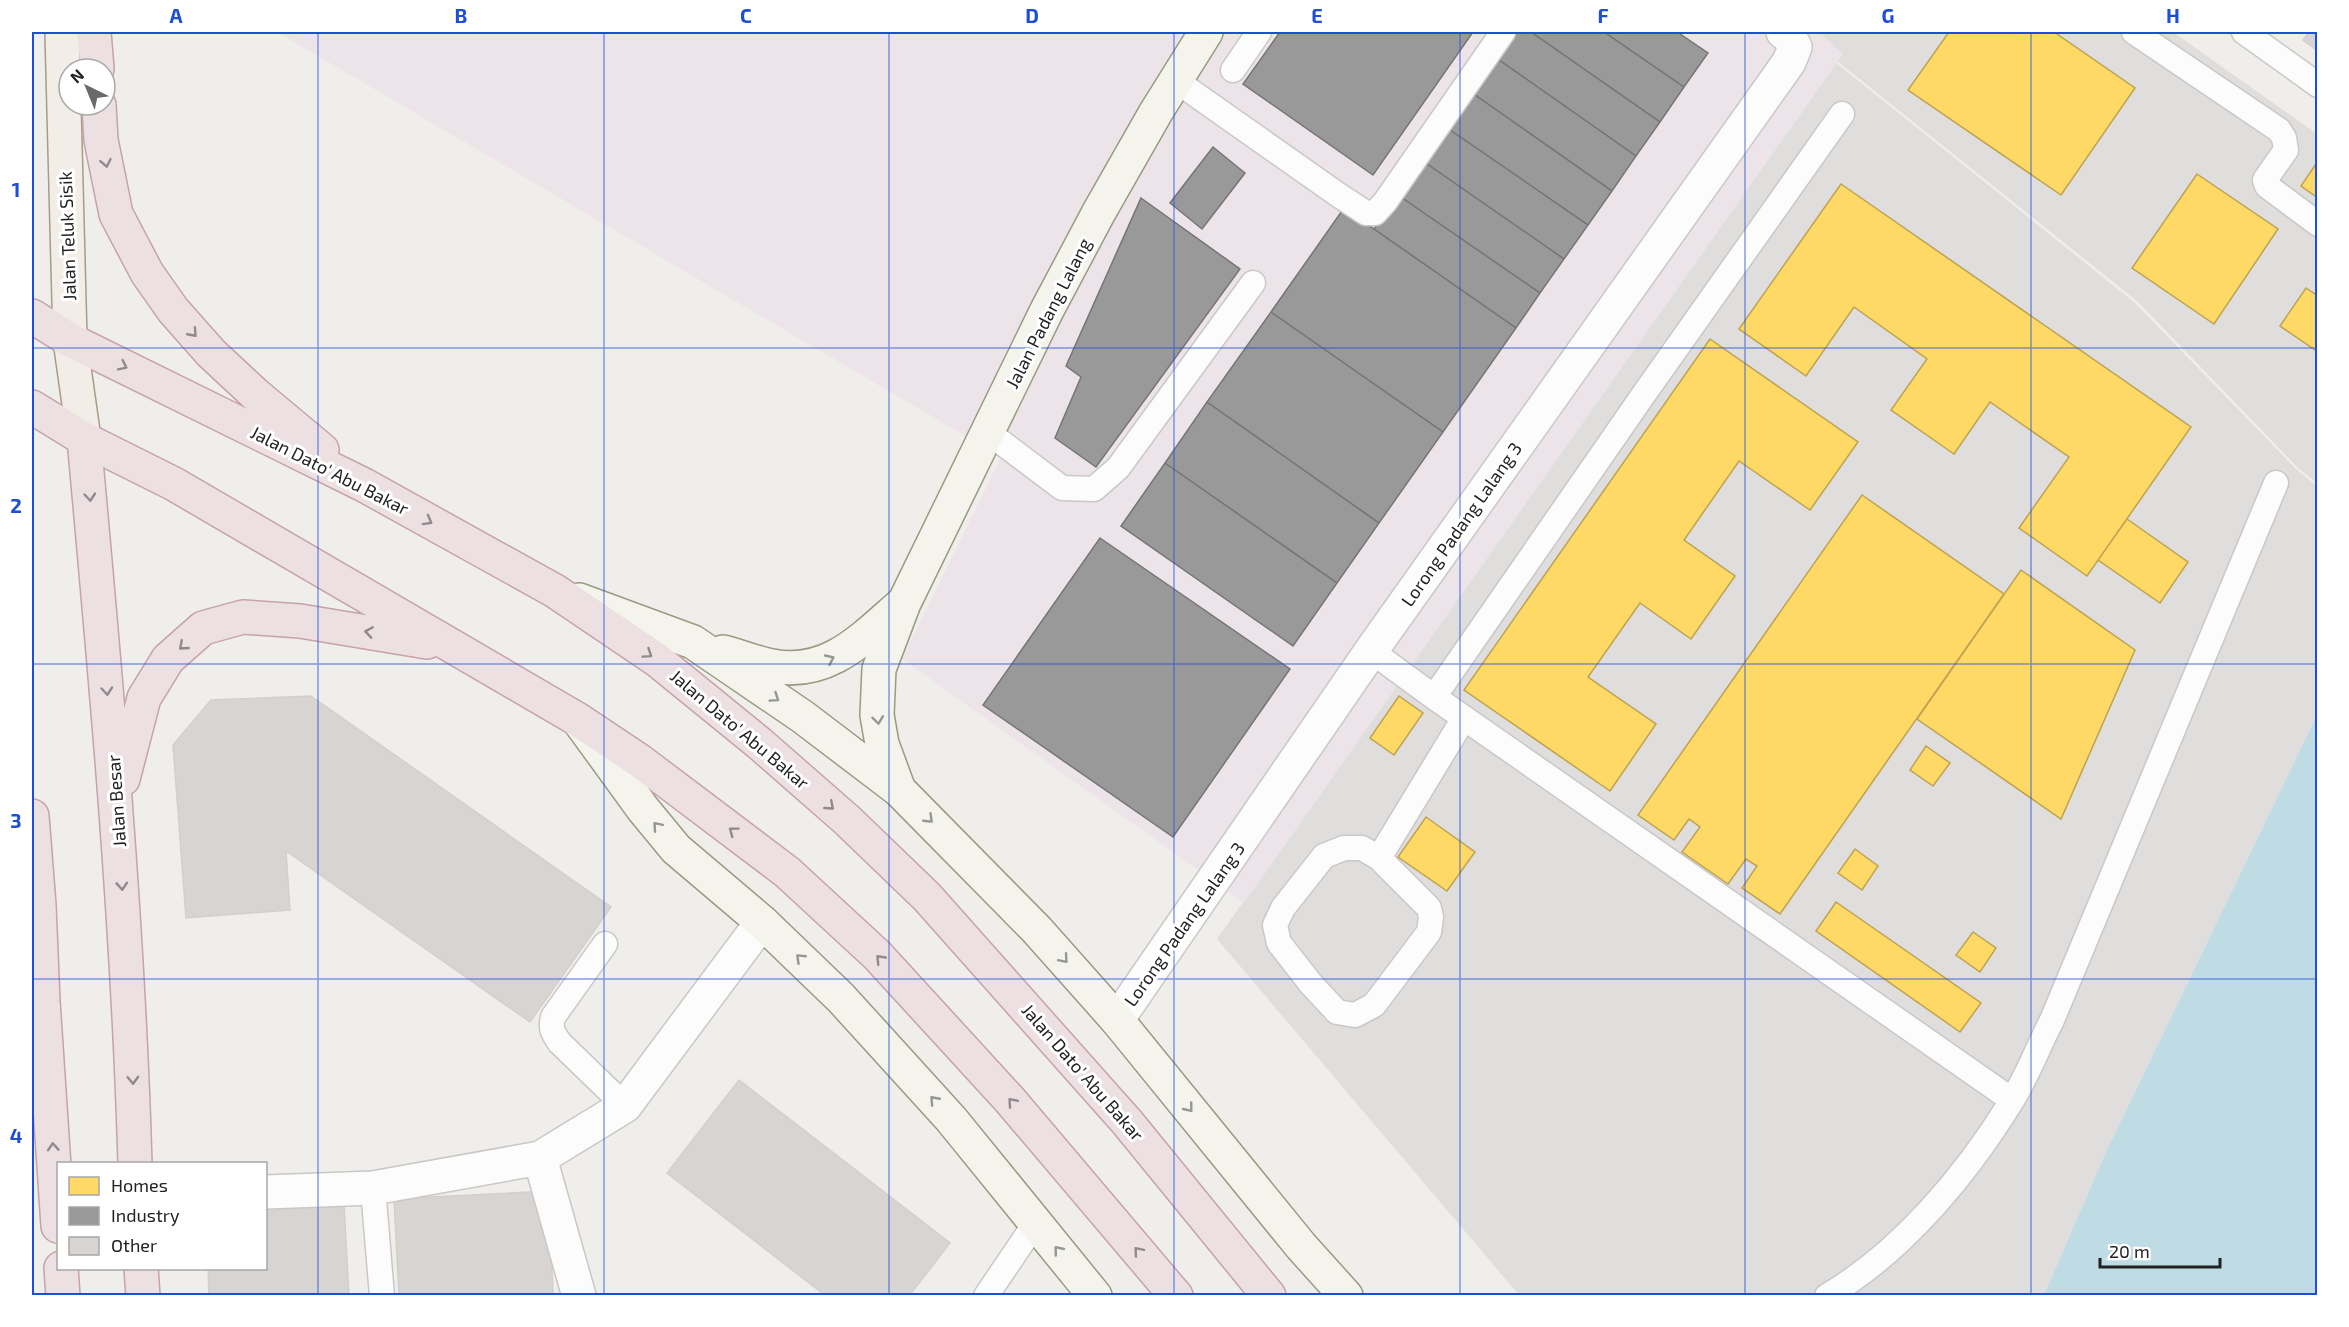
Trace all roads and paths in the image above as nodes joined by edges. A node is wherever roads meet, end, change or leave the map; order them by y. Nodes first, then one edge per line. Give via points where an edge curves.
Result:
1 (62, 32) edge
2 (94, 32) edge
3 (1206, 32) edge
4 (1259, 32) edge
5 (1503, 32) edge
6 (1783, 32) edge
7 (2134, 32) edge
8 (2244, 32) edge
9 (96, 57) edge
10 (1233, 70) dead end
11 (1176, 80) junction
12 (2318, 85) edge
13 (1842, 114) dead end
14 (100, 117) edge
15 (2318, 224) edge
16 (1253, 283) dead end
17 (32, 316) edge
18 (70, 340) junction
19 (32, 407) edge
20 (988, 433) junction
21 (84, 439) junction
22 (2276, 483) dead end
23 (364, 485) junction
24 (555, 591) junction
25 (904, 603) junction
26 (693, 642) junction
27 (447, 645) junction
28 (1371, 651) junction
29 (1434, 697) junction
30 (1464, 718) junction
31 (577, 719) junction
32 (899, 790) junction
33 (117, 802) junction
34 (32, 816) edge
35 (32, 857) edge
36 (1379, 858) junction
37 (39, 905) junction
38 (762, 922) junction
39 (606, 944) dead end
40 (37, 1001) edge
41 (1118, 1020) junction
42 (2012, 1100) junction
43 (625, 1106) junction
44 (540, 1158) junction
45 (135, 1162) edge
46 (373, 1188) junction
47 (267, 1192) edge
48 (57, 1215) edge
49 (1036, 1222) junction
50 (62, 1270) edge
51 (141, 1270) edge
52 (1262, 1288) edge
53 (63, 1296) edge
54 (143, 1296) edge
55 (382, 1296) edge
56 (579, 1296) edge
57 (986, 1296) edge
58 (1095, 1296) edge
59 (1176, 1296) edge
60 (1346, 1296) edge
61 (1827, 1296) edge

1 - 18 main road, Jalan Teluk Sisik
2 - 9 highway
3 - 11 street, Jalan Padang Lalang
4 - 10 lane
5 - 11 lane via 1375,213 1366,213 1337,194
6 - 28 street, Lorong Padang Lalang 3 via 1795,47 1789,62
7 - 15 lane via 2279,130 2286,150 2265,180 2267,186
8 - 12 lane
11 - 20 street, Jalan Padang Lalang via 1098,212
13 - 29 lane
14 -> 23 highway via 116,214 147,273 173,310 255,394
16 - 20 lane via 1118,468 1094,489 1062,488
17 - 18 highway, Jalan Dato' Abu Bakar
18 - 21 main road, Jalan Teluk Sisik
18 -> 23 highway, Jalan Dato' Abu Bakar
19 - 21 highway
20 - 25 street, Jalan Padang Lalang
21 - 27 highway via 174,484
21 -> 33 highway, Jalan Besar
22 - 42 lane via 2052,1020
23 -> 24 highway, Jalan Dato' Abu Bakar
24 - 26 street
24 -> 52 highway, Jalan Dato' Abu Bakar via 657,660 750,736 847,820 927,897 1127,1122
26 -> 25 street via 773,667 821,664 848,651
25 -> 32 street, Jalan Padang Lalang via 879,669 877,715 882,744
26 -> 32 street via 803,717
27 - 31 highway
27 -> 33 highway via 300,621 243,617 203,628 168,659 144,698
28 - 29 lane
28 - 41 street, Lorong Padang Lalang 3
29 - 30 lane
30 - 36 lane
30 - 42 lane
38 -> 31 street via 676,849
59 -> 31 highway via 1010,1099 877,956 787,872 640,761
32 -> 41 street via 1037,930
33 -> 45 highway, Jalan Besar
34 - 37 highway
35 - 37 highway
36 - 36 lane via 1429,908 1429,932 1374,1005 1355,1015 1337,1012 1279,943 1275,925 1283,908 1324,856 1344,848 1362,848
37 - 40 highway
38 - 43 street
49 -> 38 street via 951,1119 841,998
39 - 43 lane via 553,1017 551,1026 560,1043
48 -> 40 highway
41 -> 60 street
42 - 61 lane via 1973,1159 1928,1212 1882,1256
43 - 44 street
44 - 46 street
44 - 56 street
46 - 47 street
46 - 55 lane
49 - 57 lane
58 -> 49 street
50 - 53 highway
51 - 54 highway

